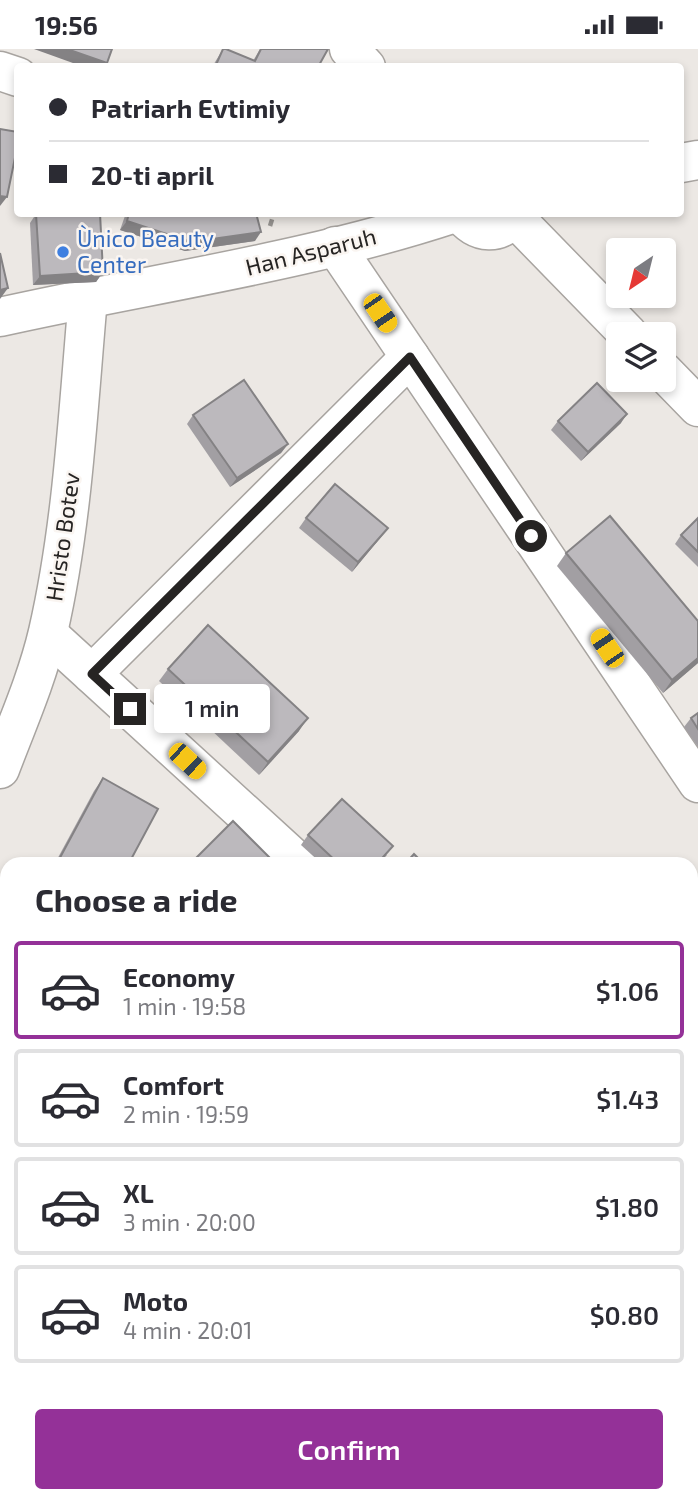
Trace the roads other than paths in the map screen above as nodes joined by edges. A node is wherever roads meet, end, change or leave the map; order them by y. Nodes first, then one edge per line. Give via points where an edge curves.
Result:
1 (349, 49) edge
2 (362, 63) edge
3 (440, 217) edge
4 (464, 217) edge
5 (513, 217) edge
6 (517, 217) edge
7 (335, 246) junction
8 (88, 297) junction
9 (0, 317) edge
10 (617, 322) edge
11 (410, 357) junction
12 (676, 384) edge
13 (698, 407) edge
14 (48, 634) junction
15 (92, 674) junction
16 (0, 769) edge
17 (698, 783) edge
18 (292, 857) edge

1 - 2 street
3 - 7 street, Han Asparuh
4 - 5 street via 473,227 492,231
6 - 10 street
7 - 8 street, Han Asparuh via 256,267
7 - 11 street
8 - 9 street, Han Asparuh
8 - 14 street, Hristo Botev via 72,480
11 - 15 street
11 - 17 street
12 - 13 street
14 - 15 street
14 - 16 street, Hristo Botev
15 - 18 street

